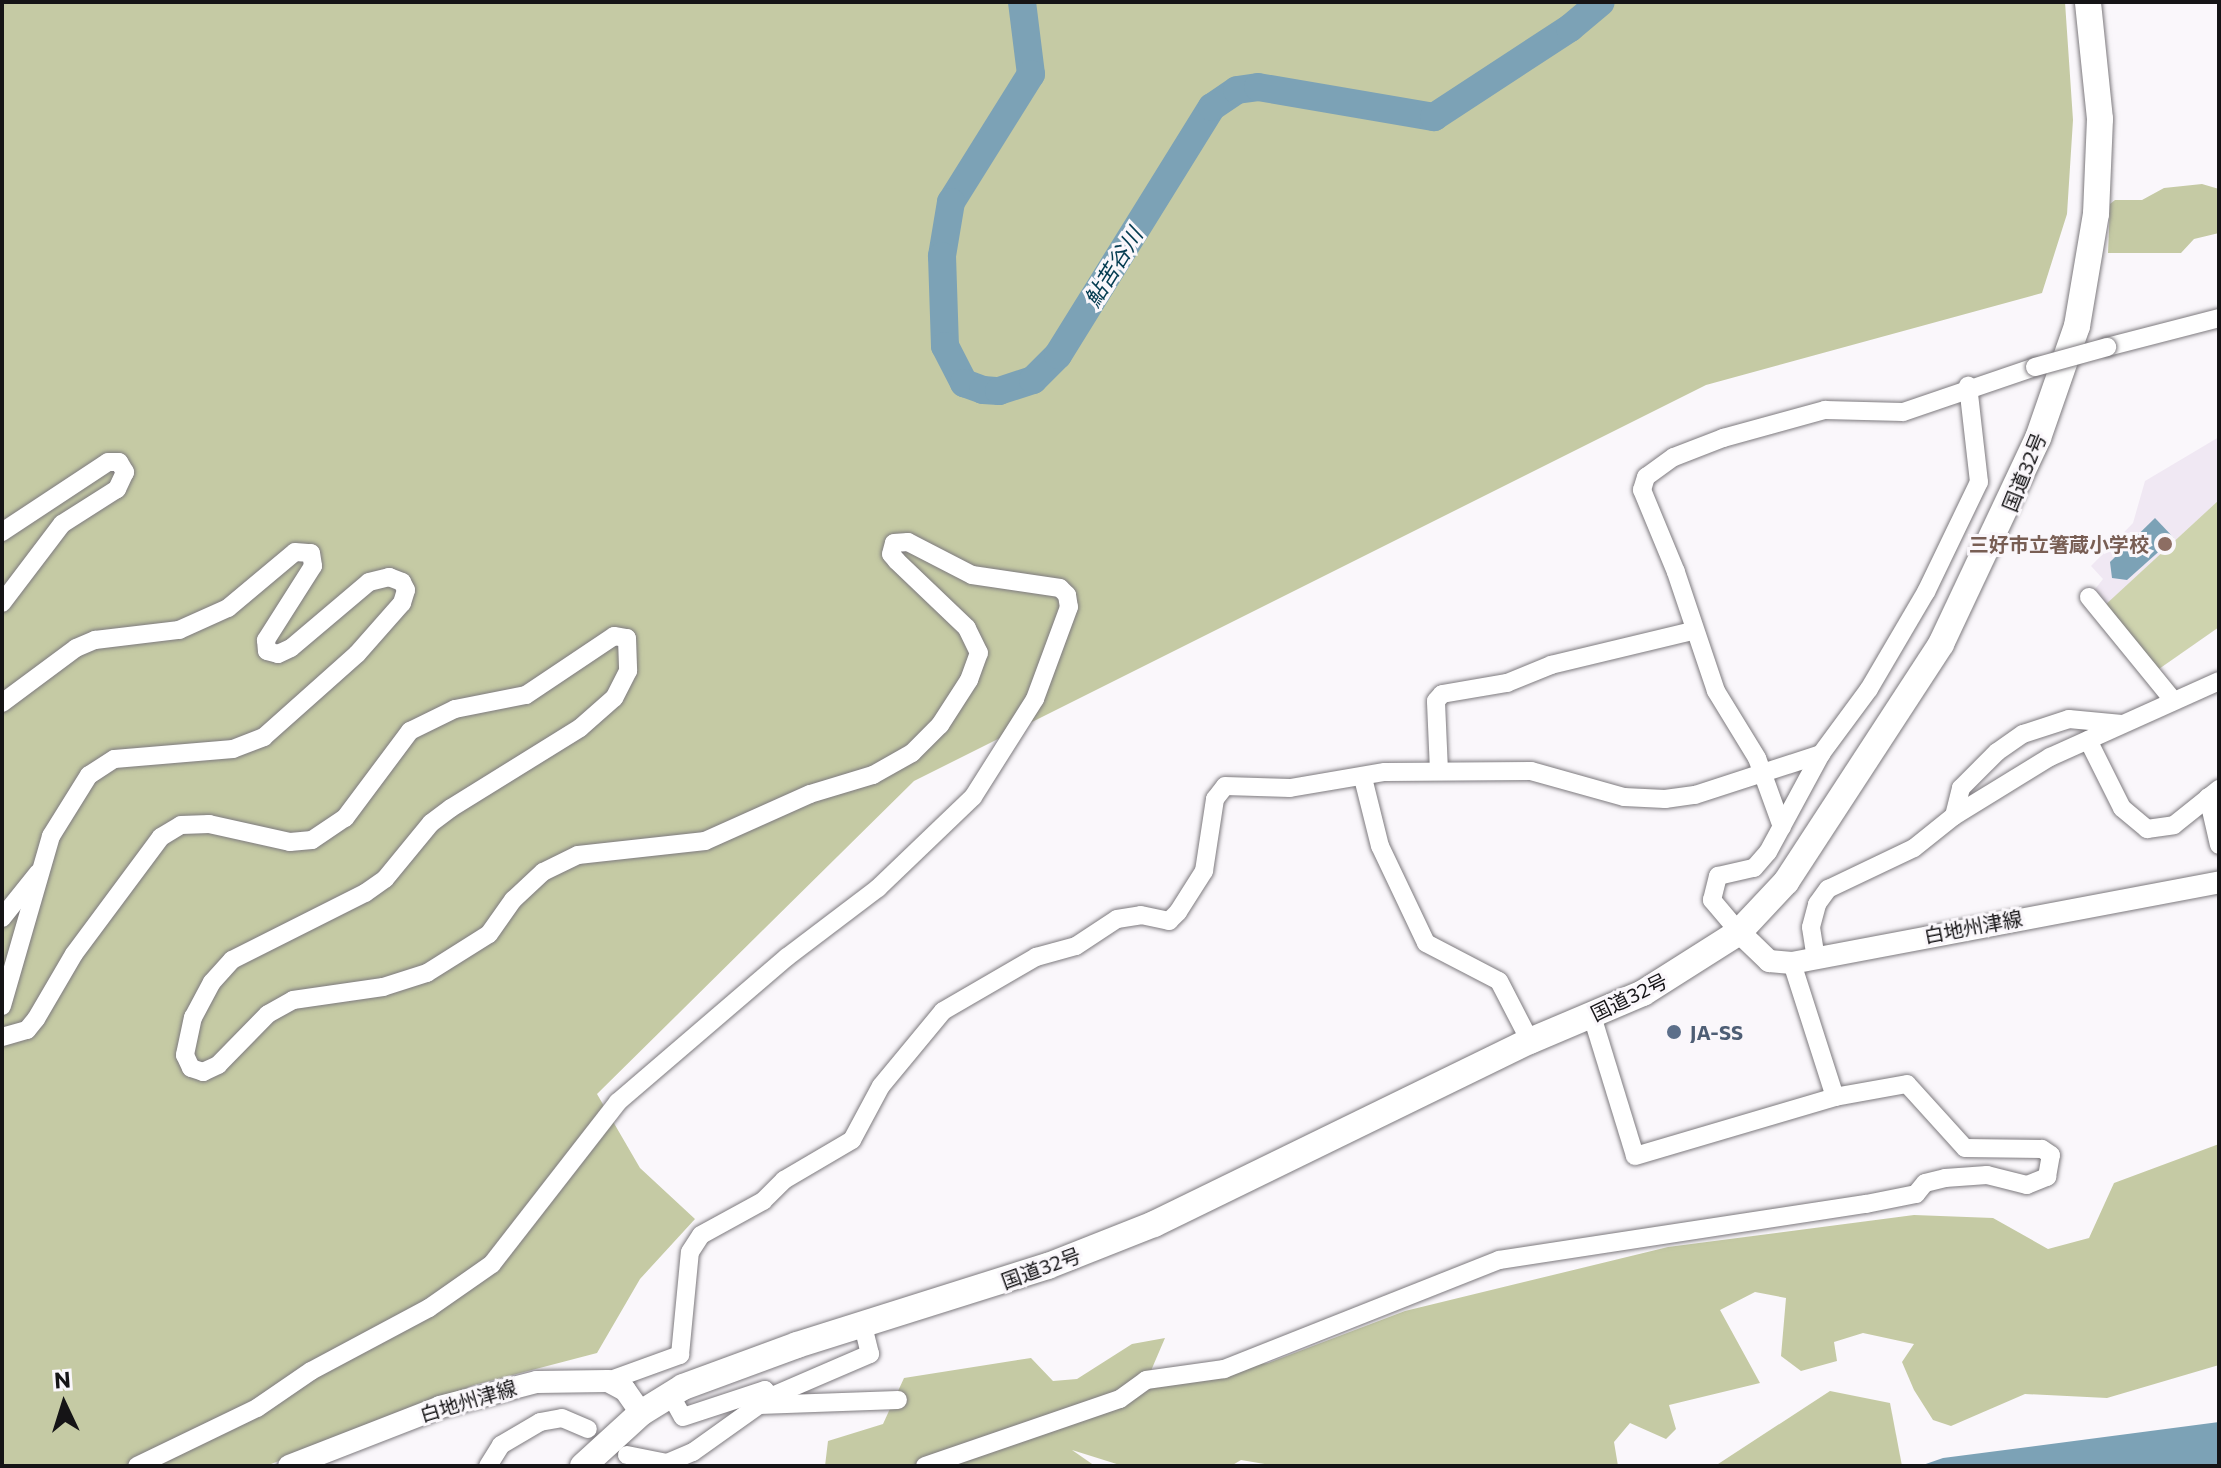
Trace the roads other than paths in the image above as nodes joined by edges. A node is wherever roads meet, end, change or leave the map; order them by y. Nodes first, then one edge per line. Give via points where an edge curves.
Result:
1 (2088, 2) edge
2 (2219, 318) edge
3 (1968, 386) junction
4 (2, 532) edge
5 (2089, 597) dead end
6 (2, 603) edge
7 (1693, 631) junction
8 (2219, 681) edge
9 (2173, 700) junction
10 (2, 703) edge
11 (2123, 724) junction
12 (2088, 740) junction
13 (1821, 754) junction
14 (1439, 771) junction
15 (1764, 773) junction
16 (1363, 778) junction
17 (2214, 793) edge
18 (1954, 816) junction
19 (1782, 827) junction
20 (2219, 845) edge
21 (43, 868) junction
22 (2219, 882) edge
23 (2, 918) edge
24 (1739, 932) junction
25 (1816, 959) junction
26 (1792, 963) junction
27 (2, 1006) edge
28 (1592, 1016) junction
29 (2, 1037) edge
30 (1530, 1041) junction
31 (1835, 1097) junction
32 (863, 1325) junction
33 (608, 1381) junction
34 (670, 1394) junction
35 (898, 1400) dead end
36 (764, 1401) junction
37 (641, 1413) junction
38 (591, 1447) edge
39 (627, 1455) dead end
40 (137, 1466) edge
41 (289, 1466) edge
42 (488, 1466) edge
43 (925, 1466) edge

1 - 24 highway, 国道32号 via 2100,119 2096,214 2077,326 2038,438 2004,521 1941,644 1786,882
2 - 3 street, bridge
3 - 7 street via 1903,412 1825,410 1723,438 1674,457 1646,477 1642,490 1676,572
3 - 13 street via 1979,482 1919,604 1869,689
4 - 6 street via 108,462 119,462 125,472 117,489 62,524
5 - 9 street
7 - 14 street via 1551,665 1507,683 1442,694 1436,701
7 - 15 street via 1716,691
8 - 9 street
9 - 11 street
10 - 21 street via 76,648 95,640 179,630 228,608 295,552 311,553 313,566 266,640 267,651 278,654 291,648 369,582 389,577 406,590 402,603 357,654 264,737 233,749 114,759 89,775 51,836
11 - 12 street
11 - 18 street via 2069,719 2023,734 1961,788
12 - 17 street via 2122,808 2147,829 2174,825
12 - 18 street
13 - 15 street
13 - 19 street
14 - 15 street via 1531,771 1624,797 1665,799
14 - 16 street
15 - 19 street
16 - 30 street via 1380,846 1426,943 1499,981
16 - 33 street via 1290,788 1225,786 1215,799 1204,871 1169,921 1141,915 1117,919 1076,946 1036,957 943,1011 881,1086 852,1140 701,1235 690,1252 680,1355
17 - 20 street
18 - 25 street via 1914,848 1828,889 1811,927
19 - 24 street via 1754,868 1718,876 1714,885 1712,900
21 - 23 street
21 - 27 street
22 - 25 main road, 白地州津線
24 - 26 main road via 1769,961
24 - 28 highway, 国道32号 via 1643,993
25 - 26 main road, 白地州津線
26 - 31 street
28 - 30 highway, 国道32号
28 - 31 street via 1635,1156
29 - 40 street via 27,1030 36,1019 74,954 161,837 181,825 209,824 290,842 312,840 345,818 410,731 455,709 526,695 614,636 627,638 625,679 614,698 580,728 441,815 385,879 365,893 232,960 212,982 193,1017 185,1055 191,1068 203,1072 218,1065 268,1014 293,1000 383,987 427,973 489,934 513,900 543,872 578,855 705,841 810,794 873,775 912,753 940,725 969,680 979,653 967,628 891,554 894,543 908,542 972,575 1060,588 1067,595 1069,607 1035,699 973,797 878,888 787,957 618,1102 492,1264 441,1301 311,1371 257,1408
30 - 32 highway, 国道32号 via 1154,1224 1035,1271
31 - 43 street via 1907,1084 1965,1148 2042,1149 2051,1155 2047,1177 2027,1185 1987,1175 1945,1178 1925,1183 1916,1194 1866,1204 1499,1260 1224,1369 1146,1380 1120,1399
32 - 34 highway, 国道32号 via 736,1365
32 - 36 street via 870,1354
33 - 37 main road via 625,1390
33 - 41 main road, 白地州津線 via 537,1382 487,1392
34 - 36 street via 683,1417 765,1390
34 - 37 highway, 国道32号
35 - 36 street
36 - 39 street via 679,1459 654,1463
37 - 38 highway, 国道32号
38 - 42 street via 562,1418 540,1422 501,1445

